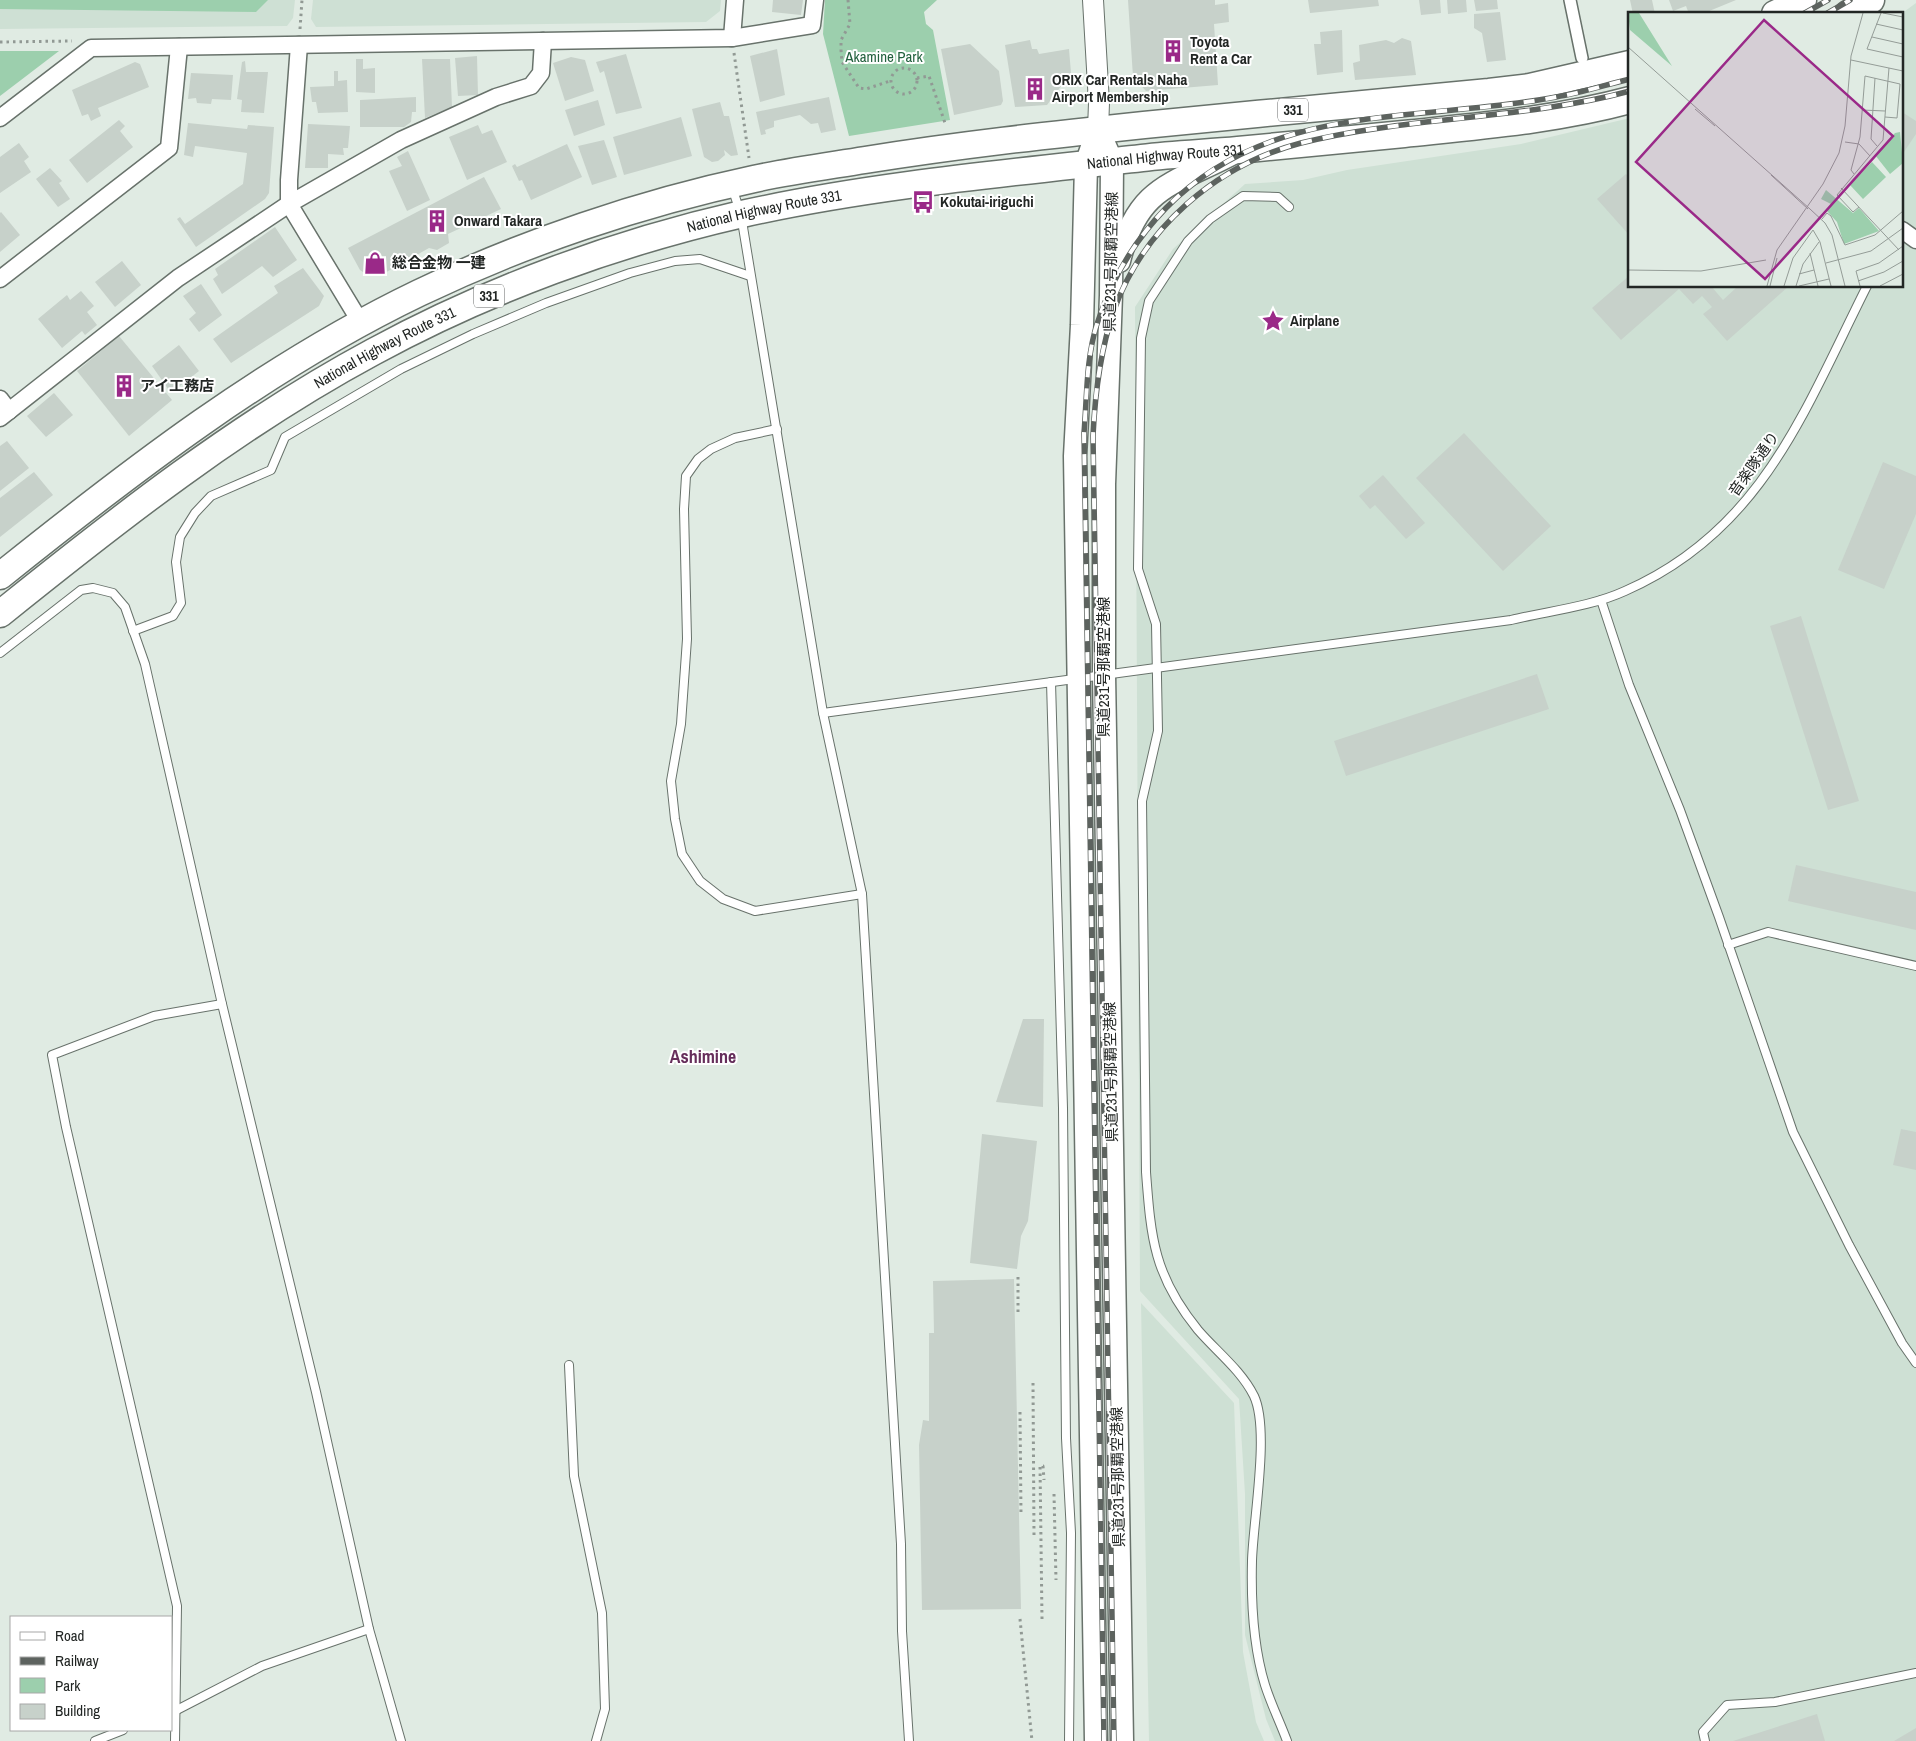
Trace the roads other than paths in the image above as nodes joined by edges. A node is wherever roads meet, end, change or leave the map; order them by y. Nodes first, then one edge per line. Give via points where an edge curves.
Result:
1 (735, 0) edge
2 (815, 0) edge
3 (1093, 0) edge
4 (1570, 0) edge
5 (1803, 0) edge
6 (1871, 0) edge
7 (1779, 12) edge
8 (1851, 12) edge
9 (732, 38) junction
10 (543, 41) junction
11 (300, 45) junction
12 (179, 47) junction
13 (1582, 58) dead end
14 (1628, 64) edge
15 (1628, 100) edge
16 (0, 118) edge
17 (1098, 130) junction
18 (1238, 150) junction
19 (1112, 162) junction
20 (1086, 165) junction
21 (731, 184) junction
22 (289, 204) junction
23 (1289, 208) dead end
24 (741, 214) junction
25 (1904, 231) edge
26 (1916, 240) edge
27 (750, 276) junction
28 (0, 280) edge
29 (1866, 288) edge
30 (1111, 295) junction
31 (361, 323) junction
32 (3, 409) edge
33 (777, 429) junction
34 (0, 576) edge
35 (1601, 600) junction
36 (0, 614) edge
37 (133, 631) junction
38 (0, 653) edge
39 (1157, 667) junction
40 (1104, 674) junction
41 (1078, 678) junction
42 (1052, 682) junction
43 (823, 713) junction
44 (862, 894) junction
45 (1728, 944) junction
46 (1916, 966) edge
47 (222, 1004) junction
48 (1916, 1363) edge
49 (569, 1365) dead end
50 (369, 1629) junction
51 (1916, 1673) edge
52 (173, 1713) edge
53 (120, 1731) edge
54 (95, 1741) edge
55 (175, 1741) edge
56 (401, 1741) edge
57 (596, 1741) edge
58 (909, 1741) edge
59 (1069, 1741) edge
60 (1096, 1741) edge
61 (1122, 1741) edge
62 (1287, 1741) edge
63 (1705, 1741) edge

1 - 9 street
2 - 9 street via 812,25
3 - 17 street
4 - 13 street
5 - 7 highway
6 - 8 highway
9 - 10 street
10 - 11 street
10 - 22 street via 540,73 531,86 496,97 400,140
11 - 12 street
11 - 22 street
12 - 16 street via 91,48
12 - 28 street via 169,148
14 - 17 highway, National Highway Route 331 / 331 via 1488,92
15 - 18 highway, National Highway Route 331 / 331 via 1563,115 1471,128
17 - 19 main road, 県道231号那覇空港線
17 - 20 main road, 県道231号那覇空港線
17 - 21 highway, National Highway Route 331 / 331 via 930,150
18 - 19 highway, National Highway Route 331 / 331
18 - 30 main road via 1178,178 1147,201 1127,235
19 - 20 highway, National Highway Route 331 / 331
19 - 30 main road, 県道231号那覇空港線
20 - 24 highway, National Highway Route 331 / 331 via 936,182
20 - 41 main road, 県道231号那覇空港線 via 1076,456
21 - 24 lane
21 - 31 highway, National Highway Route 331 / 331 via 544,240 475,268
22 - 31 street
22 - 32 street via 178,278
23 - 39 lane via 1278,197 1243,196 1210,219 1188,241 1149,301 1141,338 1138,569 1156,624
24 - 27 lane
24 - 36 highway, National Highway Route 331 / 331 via 637,242 553,272 487,297 374,351 244,430 88,544
25 - 26 street
27 - 33 lane
27 - 37 lane via 700,260 675,262 630,273 473,334 401,369 285,437 271,470 211,496 195,513 180,537 176,562 181,603 173,616
29 - 35 lane, 音楽隊通り via 1783,451 1758,488 1694,553 1624,592
30 - 40 main road, 県道231号那覇空港線 via 1104,484
31 - 34 highway, National Highway Route 331 / 331 via 219,411 83,510
33 - 43 lane
33 - 44 lane via 735,438 710,449 686,476 687,639 681,724 671,781 675,819 682,854 700,881 723,899 755,910
35 - 39 lane, 音楽隊通り via 1511,620
35 - 45 lane via 1629,685 1680,810
37 - 38 lane via 125,607 112,593 93,588 81,590
37 - 47 lane via 145,664
39 - 40 lane, 音楽隊通り
39 - 62 lane via 1158,731 1142,801 1146,1172 1150,1227 1159,1267 1175,1298 1254,1397 1261,1428 1252,1561 1253,1622 1265,1684
40 - 41 lane, 音楽隊通り
40 - 61 main road, 県道231号那覇空港線
41 - 42 lane, 音楽隊通り
41 - 60 main road, 県道231号那覇空港線
42 - 43 lane, 音楽隊通り
42 - 59 lane via 1070,1533
43 - 44 lane
44 - 58 lane via 901,1544
45 - 46 lane via 1768,932
45 - 48 lane via 1793,1132 1853,1253
47 - 50 lane via 316,1392
47 - 52 lane via 154,1016 52,1054 177,1606
49 - 57 lane via 574,1476 602,1613 605,1709
50 - 52 lane via 262,1666
50 - 56 lane
51 - 63 lane via 1775,1702 1727,1705 1703,1732
52 - 55 lane
53 - 54 lane

